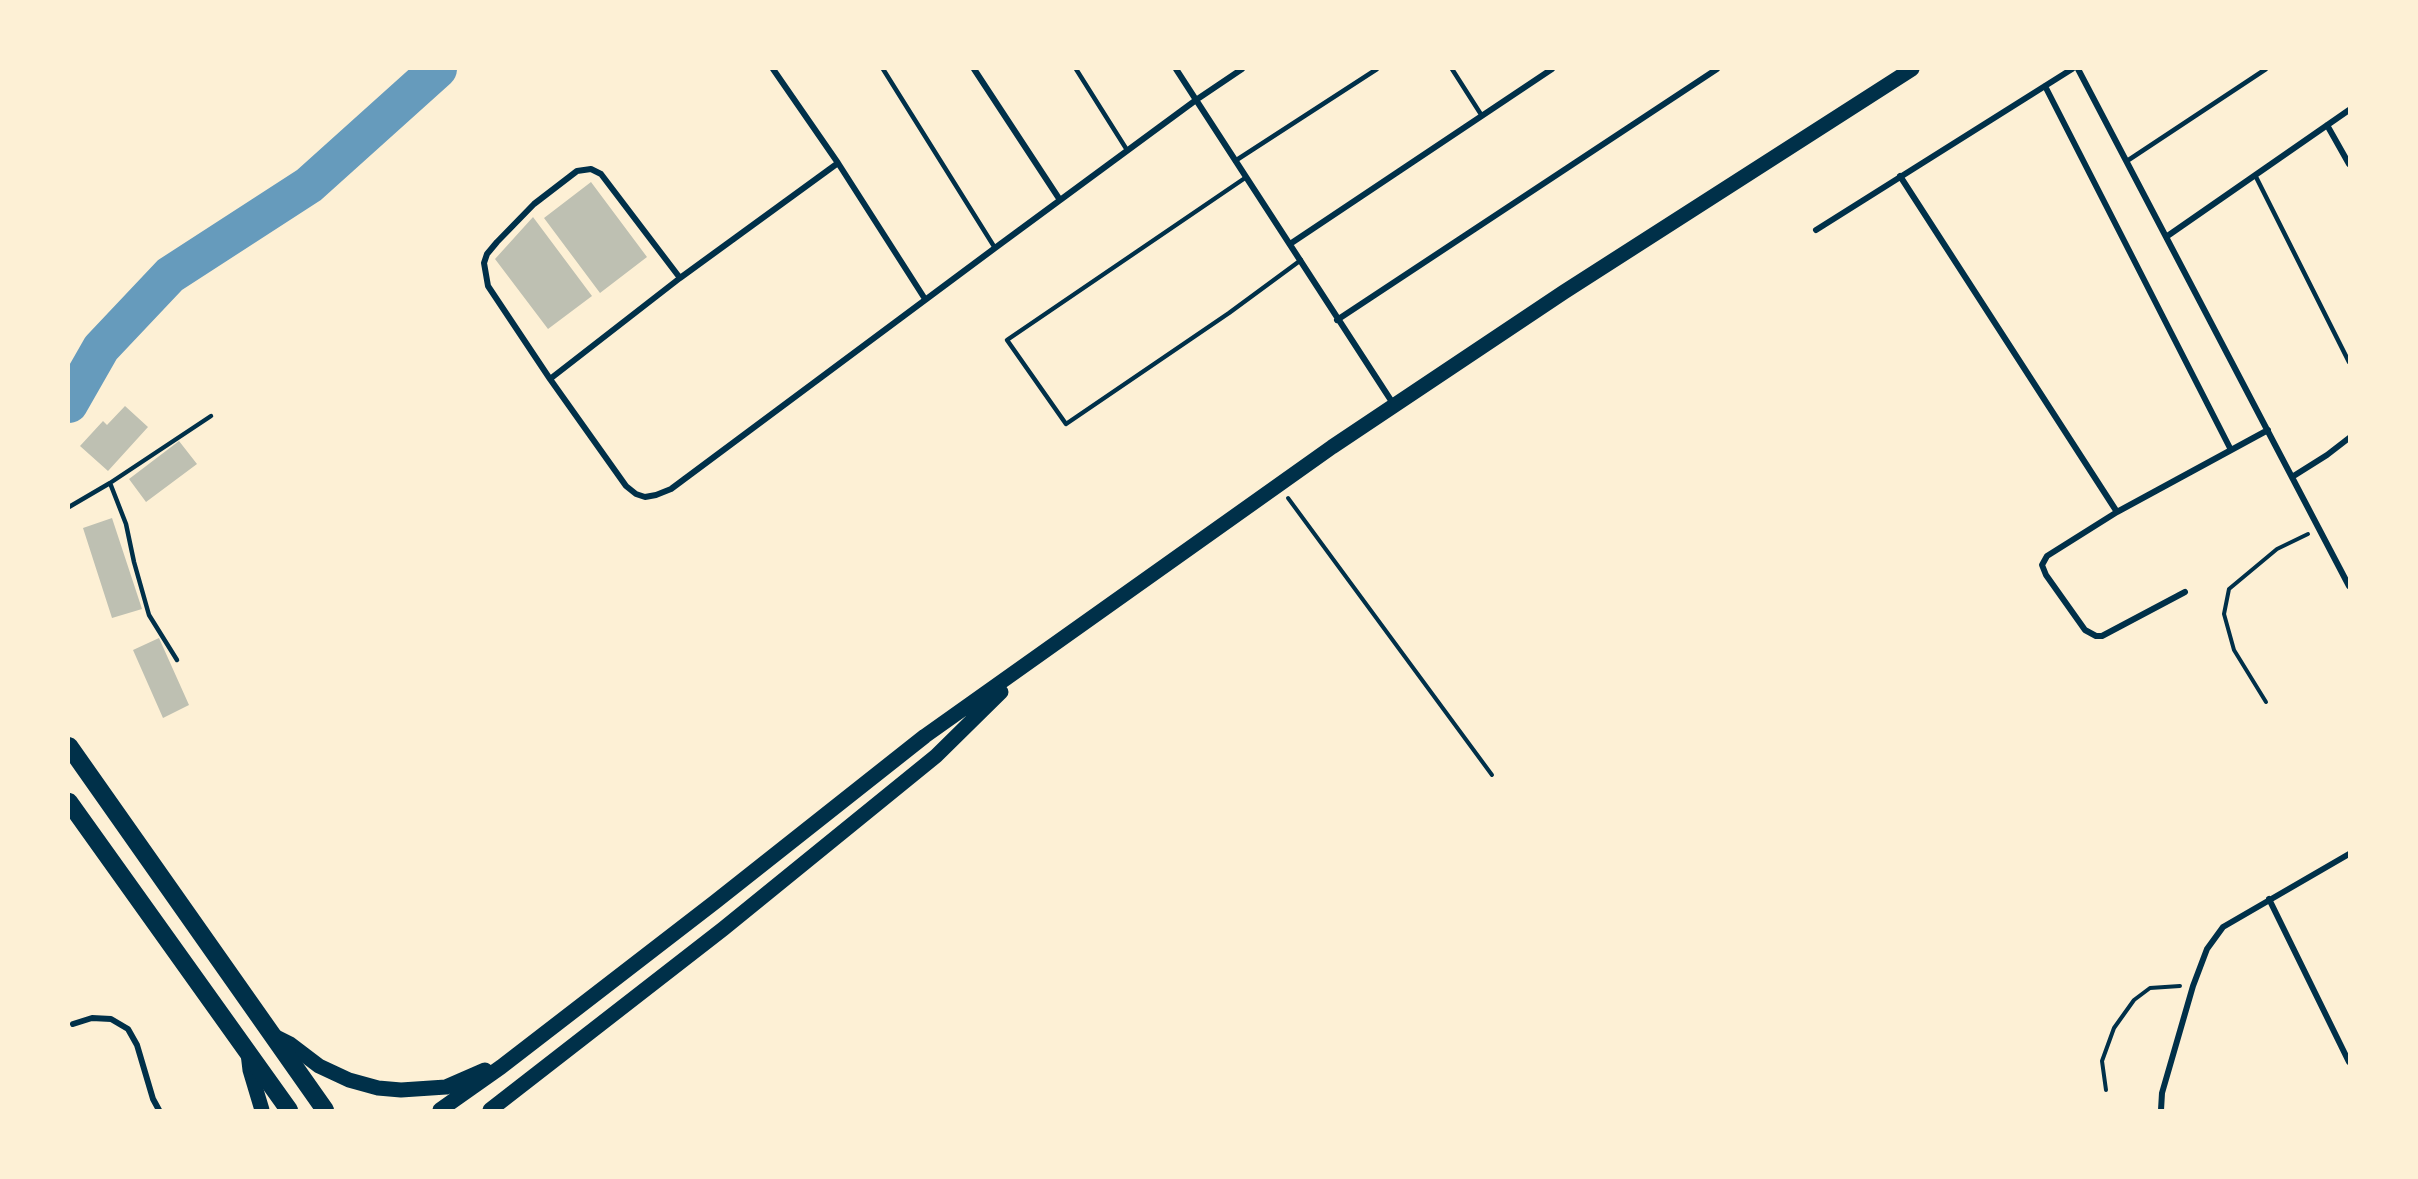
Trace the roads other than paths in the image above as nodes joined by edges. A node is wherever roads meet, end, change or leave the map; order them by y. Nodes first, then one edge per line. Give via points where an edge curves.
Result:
1 (773, 69) edge
2 (883, 69) edge
3 (974, 69) edge
4 (1076, 69) edge
5 (1176, 69) edge
6 (1242, 69) edge
7 (1377, 69) edge
8 (1452, 69) edge
9 (1552, 69) edge
10 (1717, 69) edge
11 (1912, 69) edge
12 (2072, 69) edge
13 (2078, 69) edge
14 (2266, 69) edge
15 (2045, 86) junction
16 (1196, 100) junction
17 (2349, 110) edge
18 (1482, 116) junction
19 (2327, 124) junction
20 (1127, 150) junction
21 (1235, 161) junction
22 (2127, 161) junction
23 (838, 163) junction
24 (2349, 164) edge
25 (2255, 175) junction
26 (1900, 176) junction
27 (1245, 178) junction
28 (1060, 200) junction
29 (1816, 230) dead end
30 (2166, 237) junction
31 (1290, 244) junction
32 (994, 248) junction
33 (1301, 260) junction
34 (680, 278) junction
35 (925, 299) junction
36 (1337, 320) junction
37 (2349, 362) edge
38 (550, 379) junction
39 (1394, 405) junction
40 (211, 416) dead end
41 (2268, 430) junction
42 (2349, 438) edge
43 (2230, 450) junction
44 (2292, 477) junction
45 (110, 483) junction
46 (69, 507) edge
47 (2117, 512) junction
48 (2348, 581) edge
49 (2185, 592) dead end
50 (1036, 658) junction
51 (177, 660) dead end
52 (69, 746) edge
53 (69, 802) edge
54 (2349, 854) edge
55 (2269, 899) junction
56 (73, 1024) dead end
57 (272, 1035) junction
58 (248, 1053) junction
59 (2349, 1062) edge
60 (501, 1067) junction
61 (159, 1110) edge
62 (261, 1110) edge
63 (289, 1110) edge
64 (325, 1110) edge
65 (440, 1110) edge
66 (490, 1110) edge
67 (2161, 1110) edge

1 - 23 street
2 - 32 lane
3 - 28 street
4 - 20 lane
5 - 16 street
6 - 16 street
7 - 21 lane
8 - 18 lane
9 - 18 street
10 - 36 street
11 - 39 main road
12 - 15 street
13 - 22 street
14 - 22 lane
15 - 26 street
15 - 43 street
16 - 20 street
16 - 21 street
17 - 19 street
18 - 31 street
19 - 24 street
19 - 25 street
20 - 28 street
21 - 27 street
22 - 30 street
23 - 34 street
23 - 35 street
25 - 30 street
25 - 37 lane
26 - 29 street
26 - 47 street
27 - 31 street
27 - 33 lane via 1007,340 1066,424
28 - 32 street
30 - 41 street
31 - 33 street
32 - 35 street
33 - 36 street
34 - 38 street
34 - 38 street via 601,174 591,169 577,171 534,204 497,242 484,263 488,286
35 - 38 street via 671,489 656,495 645,497 626,486
36 - 39 street
39 - 50 main road
40 - 45 lane
41 - 43 street
41 - 44 street
42 - 44 street
43 - 47 street
44 - 48 street
45 - 46 lane
45 - 51 lane via 126,524 149,615
47 - 49 street via 2047,555 2042,564 2046,576 2085,630 2102,636
50 - 60 main road via 925,736
50 - 66 main road via 936,756 723,929
52 - 57 highway
53 - 58 highway
54 - 55 street
55 - 59 street
55 - 67 street via 2223,927 2207,949 2162,1093
56 - 61 street via 92,1018 111,1019 128,1029
57 - 60 main road via 319,1066 378,1088 446,1087
57 - 64 highway
58 - 62 main road
58 - 63 highway
60 - 65 main road

